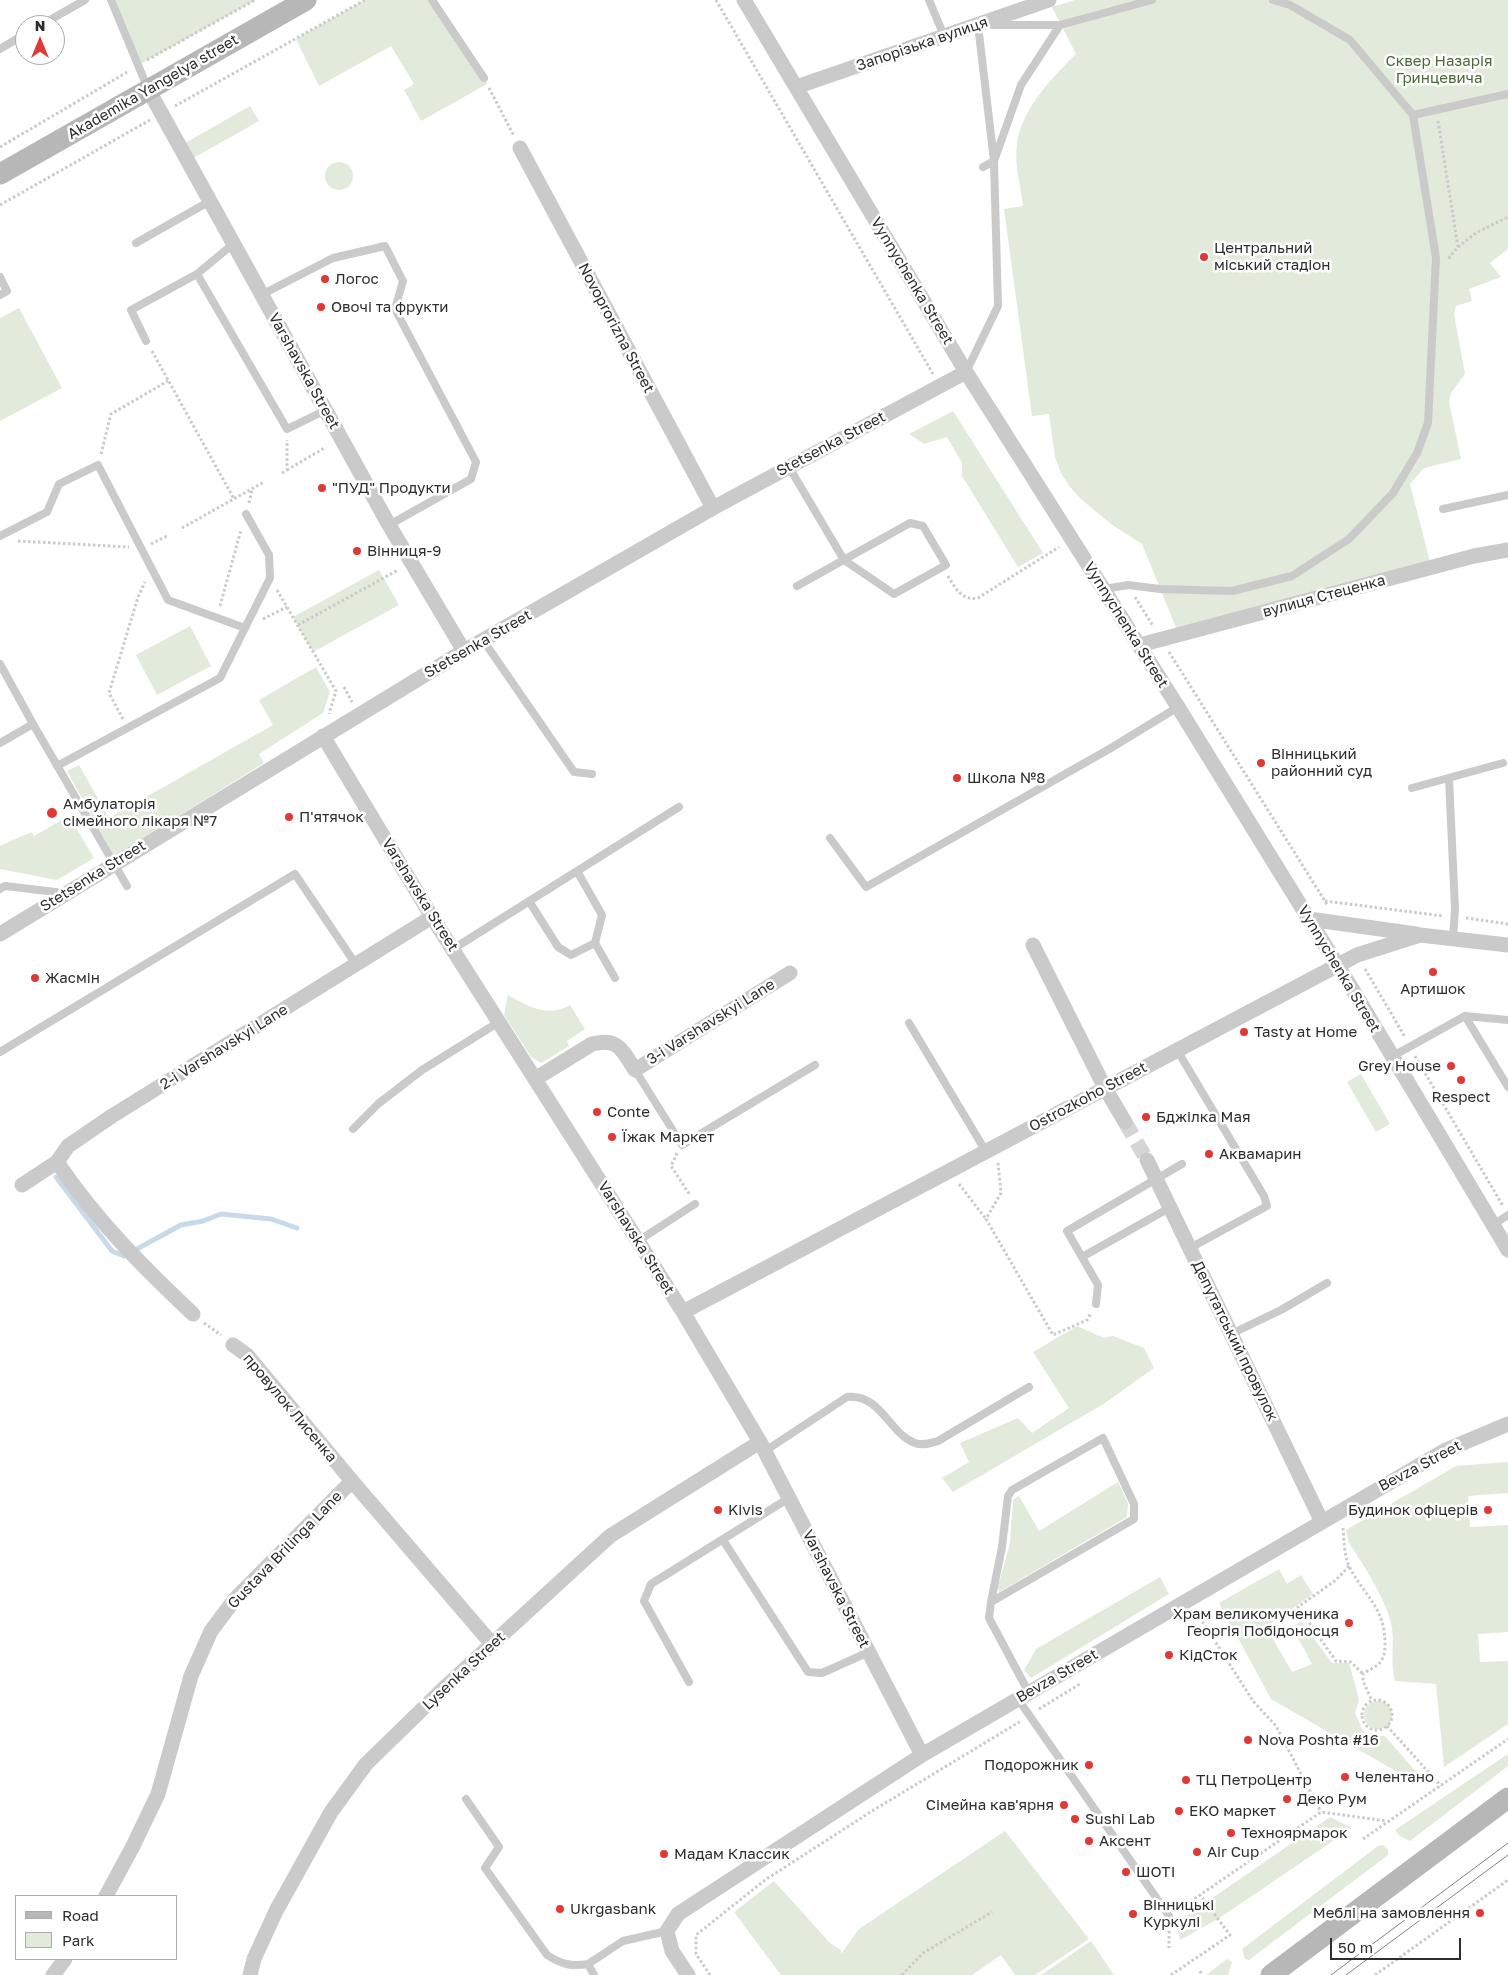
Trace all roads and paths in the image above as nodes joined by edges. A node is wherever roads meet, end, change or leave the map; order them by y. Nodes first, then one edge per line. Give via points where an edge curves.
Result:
1 (85, 0) edge
2 (111, 0) edge
3 (306, 0) edge
4 (365, 0) edge
5 (432, 0) edge
6 (716, 0) edge
7 (744, 0) edge
8 (929, 0) edge
9 (1049, 0) edge
10 (1152, 0) edge
11 (1273, 0) edge
12 (59, 15) edge
13 (977, 25) junction
14 (1060, 25) junction
15 (944, 36) junction
16 (15, 40) edge
17 (0, 49) edge
18 (484, 78) joint
19 (796, 88) junction
20 (148, 89) junction
21 (1508, 94) edge
22 (1436, 110) junction
23 (162, 113) junction
24 (1413, 115) junction
25 (520, 148) joint
26 (994, 161) junction
27 (983, 167) dead end
28 (0, 174) edge
29 (210, 201) junction
30 (0, 205) edge
31 (1508, 217) edge
32 (136, 243) dead end
33 (233, 244) junction
34 (1458, 248) junction
35 (1435, 273) junction
36 (197, 274) junction
37 (0, 277) edge
38 (261, 294) junction
39 (0, 295) edge
40 (146, 340) joint
41 (966, 372) junction
42 (168, 381) junction
43 (943, 385) junction
44 (326, 410) junction
45 (287, 429) junction
46 (326, 447) dead end
47 (98, 465) junction
48 (789, 467) junction
49 (287, 470) junction
50 (282, 472) dead end
51 (264, 482) dead end
52 (252, 488) junction
53 (1508, 496) edge
54 (234, 499) junction
55 (713, 508) junction
56 (1443, 509) dead end
57 (246, 514) junction
58 (389, 525) junction
59 (182, 528) dead end
60 (169, 535) dead end
61 (0, 536) edge
62 (1071, 539) junction
63 (10, 540) dead end
64 (142, 548) junction
65 (1508, 550) edge
66 (844, 560) junction
67 (411, 563) junction
68 (942, 567) junction
69 (152, 568) junction
70 (270, 578) junction
71 (1128, 585) junction
72 (797, 586) dead end
73 (1104, 589) junction
74 (287, 608) junction
75 (217, 617) junction
76 (298, 625) junction
77 (245, 628) junction
78 (483, 640) junction
79 (1161, 640) junction
80 (1140, 645) junction
81 (464, 651) junction
82 (0, 664) edge
83 (1178, 707) junction
84 (329, 714) dead end
85 (33, 724) junction
86 (128, 728) junction
87 (323, 736) junction
88 (0, 743) edge
89 (1503, 763) dead end
90 (57, 766) junction
91 (592, 774) dead end
92 (1449, 778) junction
93 (1412, 788) dead end
94 (679, 807) dead end
95 (87, 817) junction
96 (148, 827) dead end
97 (830, 838) dead end
98 (114, 864) junction
99 (578, 871) junction
100 (127, 886) dead end
101 (0, 889) edge
102 (66, 893) junction
103 (529, 901) junction
104 (1325, 902) junction
105 (432, 917) junction
106 (1454, 917) junction
107 (1309, 919) junction
108 (1338, 923) junction
109 (1508, 924) edge
110 (0, 934) edge
111 (1420, 935) junction
112 (1453, 939) junction
113 (595, 942) junction
114 (1033, 944) dead end
115 (1508, 945) edge
116 (452, 949) junction
117 (1357, 955) junction
118 (357, 966) junction
119 (1338, 966) junction
120 (790, 973) dead end
121 (615, 978) dead end
122 (1465, 1016) junction
123 (1508, 1020) edge
124 (499, 1022) junction
125 (909, 1023) dead end
126 (1410, 1047) junction
127 (1177, 1050) junction
128 (0, 1052) edge
129 (1393, 1056) junction
130 (816, 1065) dead end
131 (635, 1070) junction
132 (535, 1079) junction
133 (1508, 1087) edge
134 (1105, 1088) junction
135 (1125, 1122) tunnel mouth
136 (353, 1129) dead end
137 (682, 1145) junction
138 (990, 1148) junction
139 (1147, 1160) tunnel mouth
140 (57, 1162) junction
141 (1182, 1164) dead end
142 (949, 1170) junction
143 (1158, 1179) junction
144 (22, 1185) dead end
145 (695, 1204) joint
146 (1171, 1208) junction
147 (1508, 1215) edge
148 (986, 1219) junction
149 (1493, 1225) junction
150 (638, 1242) junction
151 (1190, 1248) junction
152 (1508, 1250) edge
153 (1082, 1257) junction
154 (1327, 1283) dead end
155 (1096, 1304) joint
156 (683, 1312) junction
157 (193, 1314) joint
158 (1231, 1334) junction
159 (233, 1345) joint
160 (1029, 1387) dead end
161 (1508, 1424) edge
162 (763, 1446) junction
163 (352, 1481) junction
164 (789, 1498) junction
165 (1342, 1510) junction
166 (1322, 1522) junction
167 (723, 1540) junction
168 (1349, 1566) junction
169 (1188, 1600) junction
170 (991, 1602) junction
171 (492, 1644) junction
172 (869, 1652) junction
173 (1363, 1674) junction
174 (689, 1682) dead end
175 (1024, 1696) junction
176 (1372, 1701) junction
177 (1029, 1715) junction
178 (1387, 1726) junction
179 (1508, 1739) edge
180 (922, 1755) junction
181 (1441, 1786) junction
182 (1508, 1798) edge
183 (466, 1799) dead end
184 (1321, 1812) junction
185 (1388, 1821) junction
186 (1363, 1839) dead end
187 (1508, 1880) edge
188 (107, 1895) edge
189 (1200, 1895) junction
190 (992, 1912) dead end
191 (1169, 1916) junction
192 (667, 1931) junction
193 (1169, 1948) dead end
194 (64, 1960) edge
195 (588, 1964) junction
196 (53, 1975) edge
197 (250, 1975) edge
198 (594, 1975) edge
199 (688, 1975) edge
200 (710, 1975) edge
201 (902, 1975) edge
202 (1170, 1975) edge
203 (1271, 1975) edge
204 (1375, 1975) edge

1 - 12 lane
2 - 20 lane
3 - 20 main road, Akademika Yangelya street
4 - 23 path
5 - 18 lane
6 - 43 path via 928,368
7 - 19 street, Vynnychenka Street
8 - 15 lane
9 - 13 street, Запорізька вулиця
10 - 14 lane
11 - 24 lane via 1290,5 1350,40
13 - 14 lane
13 - 15 street, Запорізька вулиця
13 - 26 lane
14 - 26 lane via 1021,85
15 - 19 street, Запорізька вулиця
16 - 17 lane
18 - 25 path
19 - 41 street, Vynnychenka Street
20 - 23 street, Varshavska Street
20 - 28 main road, Akademika Yangelya street
21 - 22 lane
22 - 24 lane
22 - 34 path
23 - 29 street, Varshavska Street
23 - 30 path
24 - 35 lane via 1436,258
25 - 55 street, Novoprorizna Street
26 - 27 lane
26 - 41 lane via 998,306
29 - 32 lane
29 - 33 street, Varshavska Street
31 - 34 path via 1476,233
33 - 36 lane
33 - 38 street, Varshavska Street
34 - 35 path
35 - 71 lane via 1428,423 1417,453 1393,493 1349,539 1292,576 1232,591
36 - 40 lane via 131,310
36 - 45 lane
37 - 39 lane via 7,291
38 - 44 street, Varshavska Street
38 - 58 lane via 333,258 385,246 403,281 395,309 476,462 471,479
40 - 42 path
41 - 43 street, Stetsenka Street
41 - 62 street, Vynnychenka Street
42 - 47 path via 111,414
42 - 54 path
43 - 48 street, Stetsenka Street
44 - 45 lane
44 - 58 street, Varshavska Street
45 - 49 path
46 - 49 path
47 - 61 lane via 59,484 47,512
47 - 64 lane
48 - 55 street, Stetsenka Street
48 - 66 lane
49 - 50 path
51 - 52 path
52 - 54 path
52 - 57 path
53 - 56 lane
54 - 59 path
55 - 78 street, Stetsenka Street
57 - 70 lane via 269,555
57 - 75 path
58 - 67 street, Varshavska Street
60 - 64 path
62 - 68 path via 978,598 970,599 958,591
62 - 73 street, Vynnychenka Street
63 - 64 path
64 - 69 lane
65 - 79 street, вулиця Стеценка via 1474,556
66 - 68 lane via 894,594
66 - 68 lane via 910,523 924,526 946,565
66 - 72 lane
67 - 76 path
67 - 81 street, Varshavska Street
69 - 75 lane via 168,600
69 - 86 path via 138,597 109,693
70 - 74 path
70 - 77 lane
71 - 73 lane
71 - 79 path
73 - 80 street, Vynnychenka Street
74 - 76 path
74 - 77 path
75 - 77 lane
76 - 84 path via 336,691
77 - 86 lane via 220,678
78 - 81 street, Stetsenka Street
78 - 91 lane via 574,772
79 - 80 street, вулиця Стеценка
79 - 104 path
80 - 83 street, Vynnychenka Street
81 - 87 street, Stetsenka Street
82 - 85 lane
83 - 97 lane via 866,887
83 - 107 street, Vynnychenka Street
85 - 88 lane
85 - 90 lane
86 - 90 lane
87 - 98 street, Stetsenka Street
87 - 105 street, Varshavska Street
89 - 92 lane
90 - 95 lane
92 - 93 lane
92 - 106 lane
94 - 99 lane
95 - 96 path
95 - 98 lane
98 - 100 lane
98 - 102 street, Stetsenka Street
99 - 103 lane
99 - 113 lane via 602,915
101 - 102 lane via 5,886
102 - 110 street, Stetsenka Street
103 - 113 lane via 558,947 571,955
103 - 116 lane
104 - 106 path
104 - 108 path
105 - 116 street, Varshavska Street
105 - 118 street, 2-i Varshavskyi Lane
106 - 109 path
106 - 112 lane
107 - 108 street
107 - 119 street, Vynnychenka Street
108 - 111 street
111 - 112 street, Ostrozkoho Street
111 - 117 street, Ostrozkoho Street
112 - 115 street, Ostrozkoho Street
113 - 121 lane
114 - 134 street
116 - 124 street, Varshavska Street
117 - 119 street, Ostrozkoho Street
117 - 126 path
118 - 128 lane via 295,874
118 - 140 street, 2-i Varshavskyi Lane via 112,1116 68,1146
119 - 127 street, Ostrozkoho Street
119 - 129 street, Vynnychenka Street
120 - 131 street, 3-i Varshavskyi Lane
122 - 123 lane
122 - 126 lane
122 - 133 lane
124 - 132 street, Varshavska Street
124 - 136 lane via 422,1070 378,1104
125 - 138 lane
126 - 129 lane
126 - 147 path
127 - 134 street, Ostrozkoho Street
127 - 151 lane via 1267,1206
129 - 149 street, Vynnychenka Street
130 - 137 lane
131 - 132 street, 3-i Varshavskyi Lane via 620,1047 602,1041
131 - 137 lane
132 - 150 street, Varshavska Street
134 - 135 street
134 - 138 street, Ostrozkoho Street
137 - 145 path via 671,1166
138 - 142 street, Ostrozkoho Street
138 - 148 path via 1001,1193
139 - 143 street, Депутатський провулок
140 - 144 street, 2-i Varshavskyi Lane
140 - 157 street via 82,1199 122,1245
141 - 143 lane
142 - 148 path
142 - 156 street, Ostrozkoho Street
143 - 146 street, Депутатський провулок
143 - 153 lane via 1067,1231
145 - 150 lane
146 - 151 street, Депутатський провулок
146 - 153 lane
147 - 149 lane
148 - 155 path via 1053,1335 1087,1320
149 - 152 street, Vynnychenka Street
150 - 156 street, Varshavska Street
151 - 158 street, Депутатський провулок
153 - 155 lane via 1098,1285
154 - 158 lane
156 - 162 street, Varshavska Street
157 - 159 path, провулок Лисенка
158 - 166 street, Депутатський провулок
159 - 163 street, провулок Лисенка via 248,1355
160 - 162 lane via 938,1441 915,1443 900,1433 885,1414 858,1396 846,1397
161 - 165 street, Bevza Street via 1444,1451
162 - 164 street, Varshavska Street
162 - 171 street, Lysenka Street via 610,1536
163 - 171 street, провулок Лисенка
163 - 188 street, Gustava Brilinga Lane via 236,1599 210,1632 190,1676 158,1794
164 - 167 lane
164 - 172 street, Varshavska Street
165 - 166 street, Bevza Street
165 - 168 path via 1344,1549
166 - 169 street, Bevza Street
167 - 172 lane via 808,1672 822,1673
167 - 174 lane via 651,1584 644,1602
168 - 173 path via 1371,1597 1383,1620 1385,1635 1382,1659
168 - 173 path via 1336,1580 1298,1607 1336,1661 1351,1662
169 - 175 street, Bevza Street
169 - 184 path via 1253,1701 1276,1726
170 - 170 lane via 1134,1519 1134,1504 1103,1438 1012,1490 1008,1496
170 - 175 lane via 989,1618
171 - 197 street, Lysenka Street via 366,1764 341,1798 276,1911
172 - 180 street, Varshavska Street
173 - 176 path
175 - 177 lane
175 - 180 street, Bevza Street
176 - 178 path via 1388,1705 1392,1716
176 - 178 path via 1364,1710 1365,1723 1375,1730
177 - 191 lane
177 - 200 path via 765,1880 696,1935 696,1954
178 - 181 path
179 - 181 path
180 - 192 street, Bevza Street via 678,1914
181 - 185 path
182 - 203 main road
183 - 195 lane via 499,1847 485,1868 547,1955 561,1964
184 - 185 path
184 - 189 path
185 - 186 path
187 - 204 path
189 - 191 path
189 - 202 path via 1230,1935
190 - 201 path via 923,1953
191 - 193 path
192 - 195 lane via 623,1942
192 - 199 street via 672,1951
194 - 196 street
195 - 198 lane

